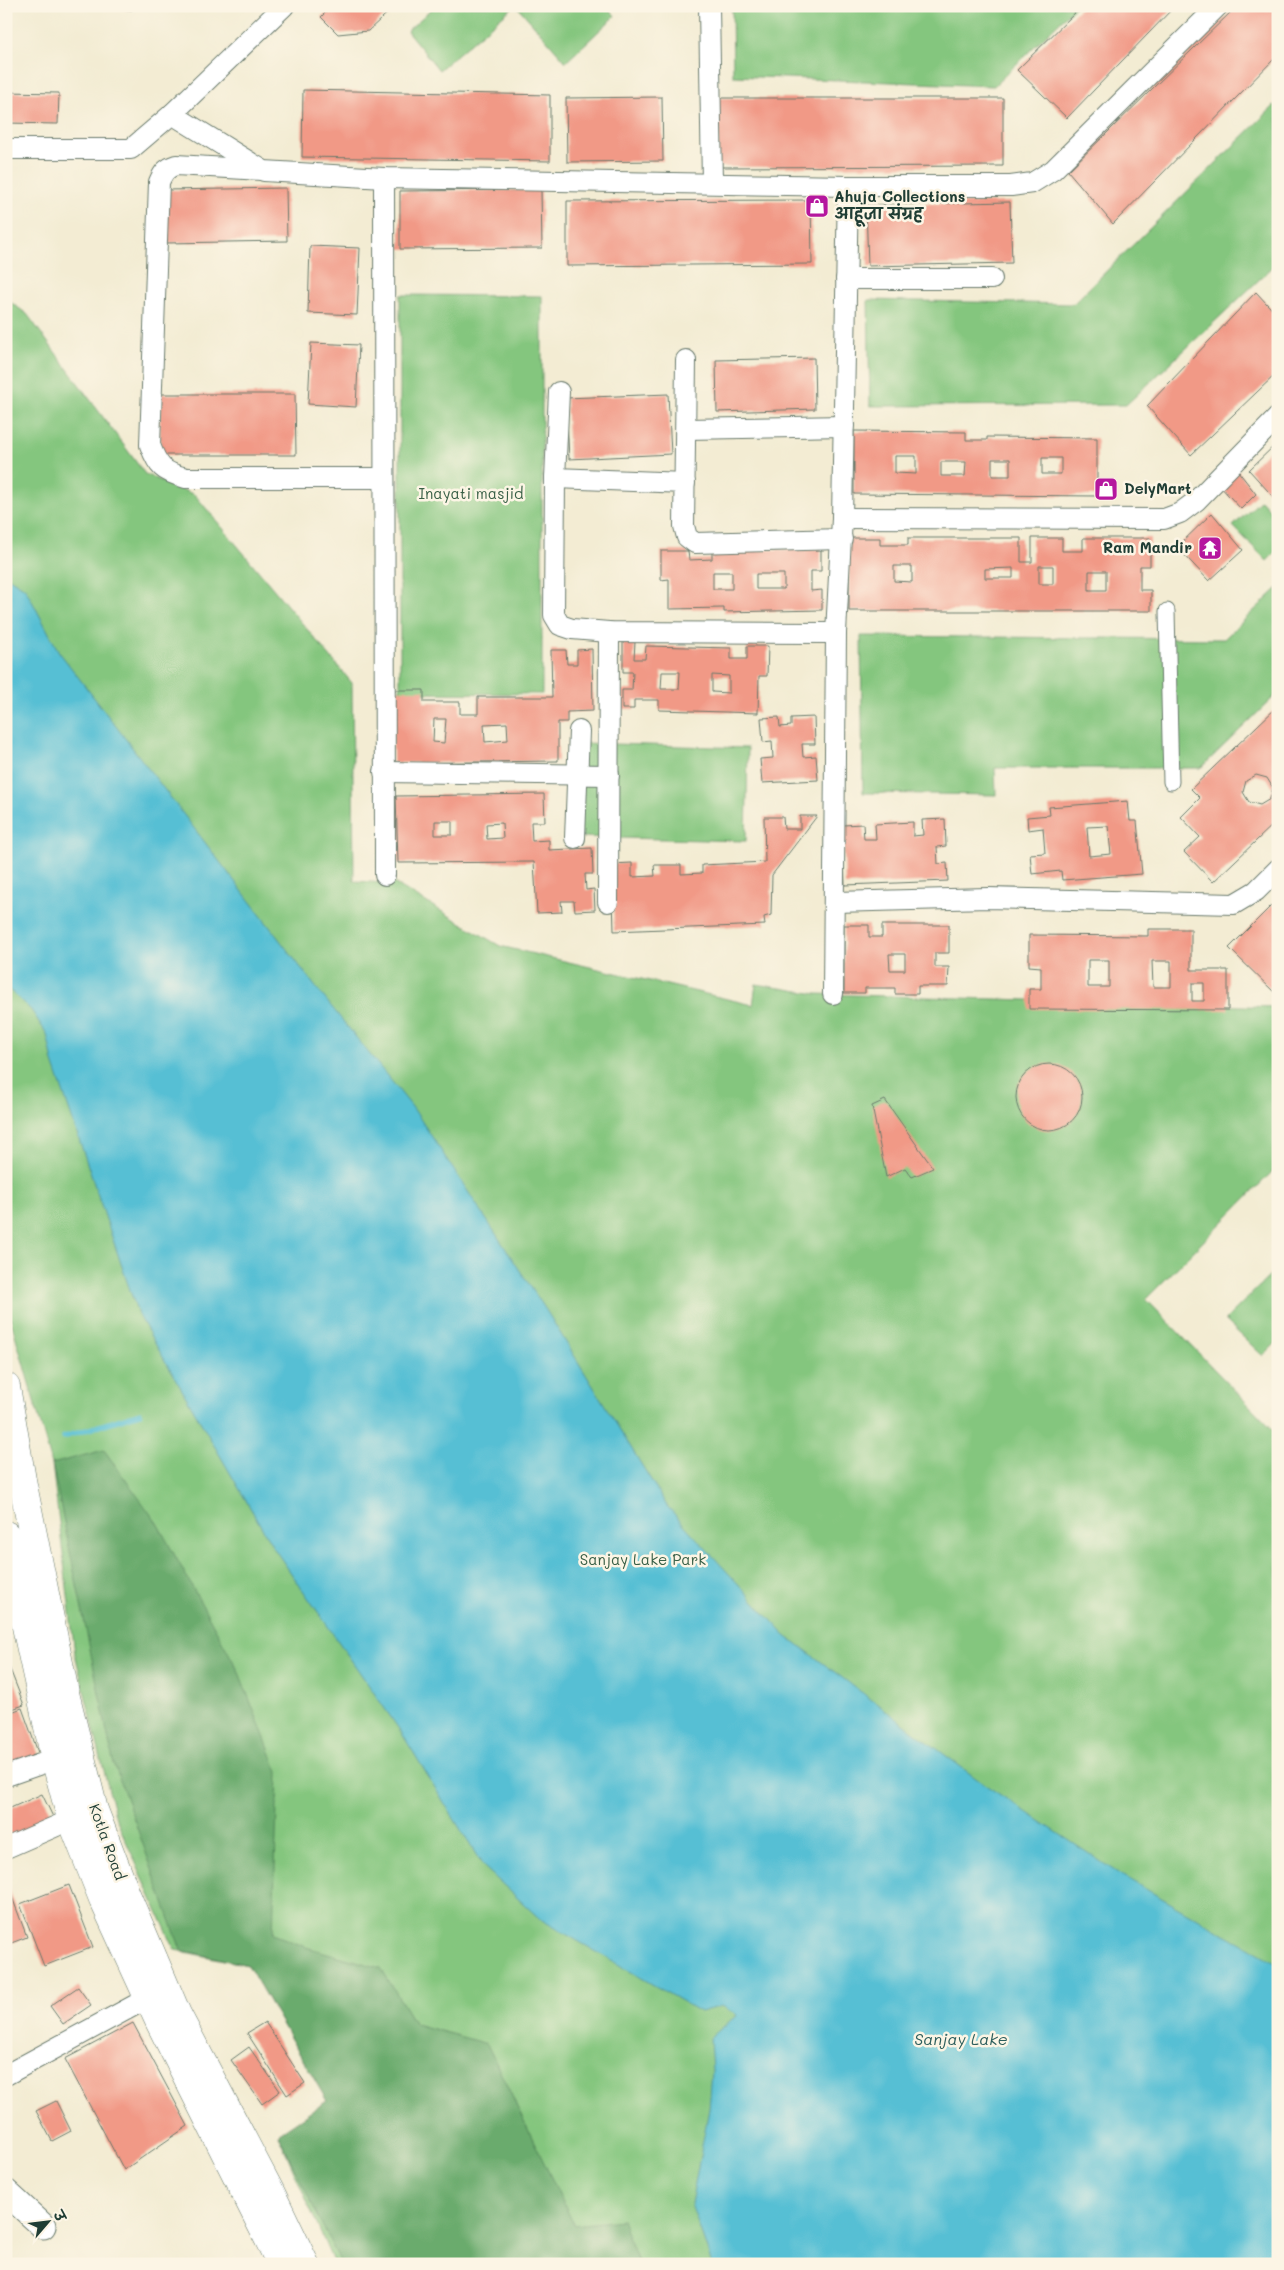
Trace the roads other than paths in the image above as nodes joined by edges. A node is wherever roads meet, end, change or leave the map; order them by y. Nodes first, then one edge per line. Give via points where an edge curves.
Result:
1 (284, 6) edge
2 (709, 6) edge
3 (1218, 6) edge
4 (172, 114) junction
5 (6, 149) edge
6 (264, 171) junction
7 (384, 178) junction
8 (712, 183) junction
9 (848, 186) junction
10 (846, 279) junction
11 (992, 279) dead end
12 (686, 360) dead end
13 (559, 392) dead end
14 (1278, 417) edge
15 (844, 426) junction
16 (686, 429) junction
17 (384, 478) junction
18 (555, 478) junction
19 (685, 483) junction
20 (842, 518) junction
21 (842, 539) junction
22 (1166, 611) dead end
23 (610, 632) junction
24 (836, 633) junction
25 (579, 731) dead end
26 (384, 772) junction
27 (609, 775) junction
28 (576, 776) junction
29 (1171, 782) dead end
30 (576, 838) dead end
31 (1278, 869) edge
32 (385, 876) dead end
33 (608, 902) dead end
34 (835, 902) junction
35 (833, 994) dead end
36 (6, 1387) edge
37 (11, 1447) edge
38 (6, 1535) edge
39 (55, 1759) junction
40 (6, 1776) edge
41 (83, 1814) junction
42 (6, 1848) edge
43 (148, 1998) junction
44 (6, 2075) edge
45 (6, 2192) edge
46 (43, 2226) dead end
47 (281, 2264) edge
48 (305, 2264) edge

1 - 4 street
2 - 8 street
3 - 9 street via 1053,170 1032,183 1011,186
4 - 5 street via 131,149
4 - 6 street
6 - 7 street
6 - 17 street via 176,165 169,167 158,182 150,445 157,463 169,474 186,478
7 - 8 street
7 - 17 street
8 - 9 street
9 - 10 street
10 - 11 street
10 - 15 street
12 - 16 street
13 - 18 street
14 - 20 street via 1196,501 1180,513 1164,519
15 - 16 street
15 - 20 street
16 - 19 street
17 - 26 street
18 - 19 street
18 - 23 street via 554,615 560,625 572,629
19 - 21 street via 684,526 687,537 695,543
20 - 21 street
21 - 24 street
22 - 29 street
23 - 24 street
23 - 27 street
24 - 34 street
25 - 28 street
26 - 28 street
26 - 32 street
27 - 28 street
27 - 33 street
28 - 30 street
31 - 34 street via 1256,891 1234,904 988,898
34 - 35 street
36 - 37 main road, Kotla Road
37 - 41 main road, Kotla Road via 65,1693
38 - 39 main road, Kotla Road
39 - 40 street
39 - 41 main road, Kotla Road
41 - 42 street
41 - 43 main road, Kotla Road via 103,1899
41 - 48 main road, Kotla Road via 126,1894 177,2014
43 - 44 street
43 - 47 main road, Kotla Road
45 - 46 street

